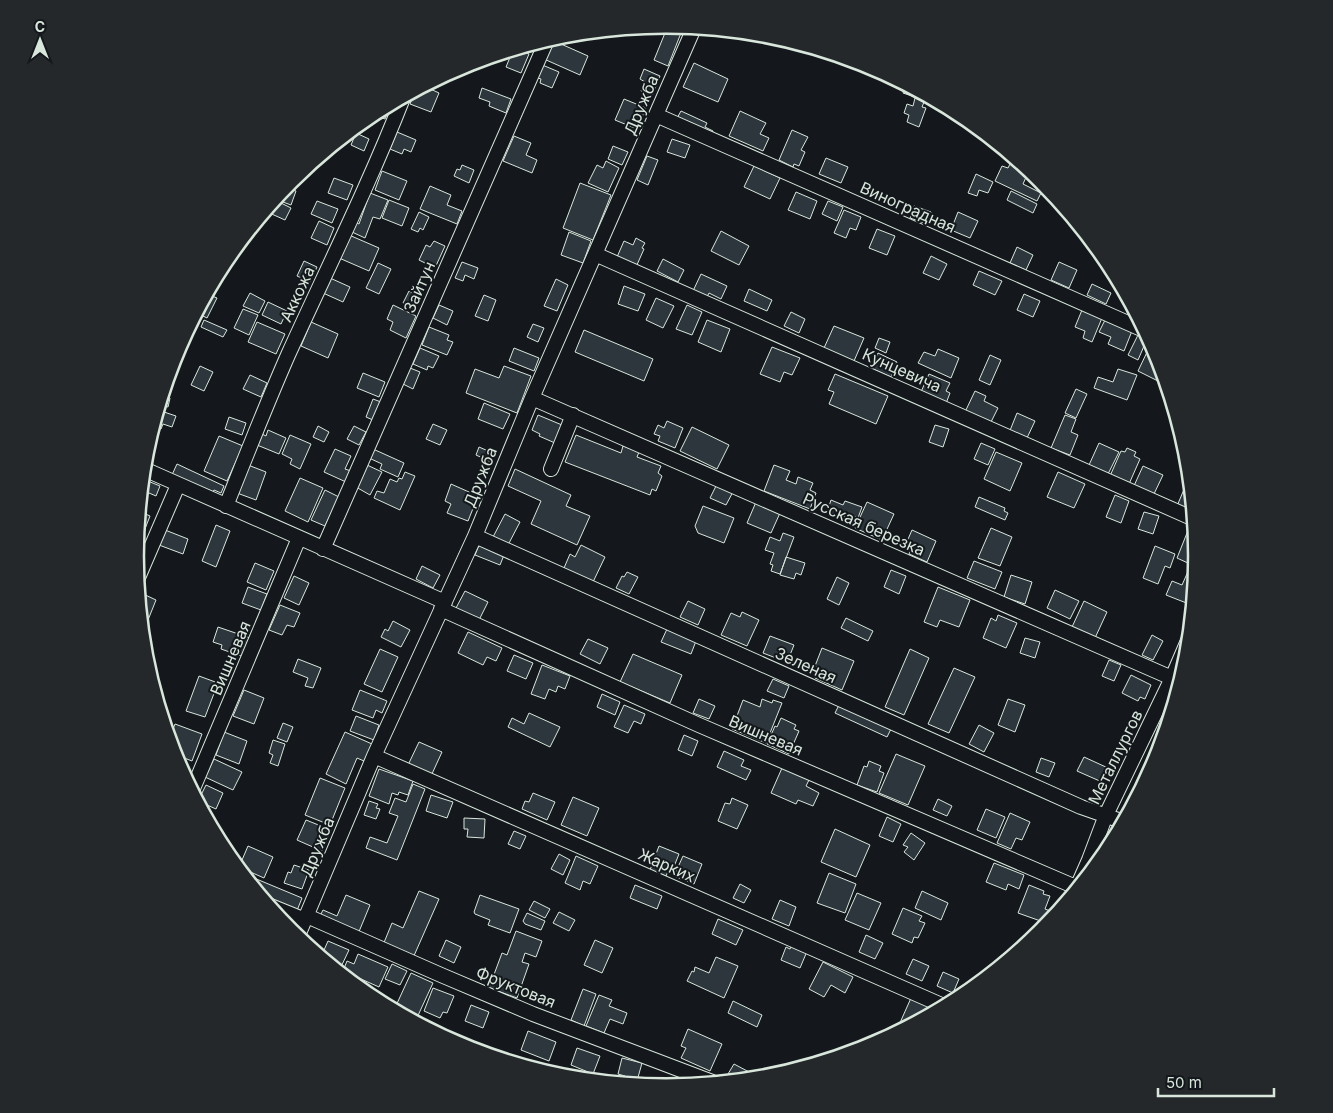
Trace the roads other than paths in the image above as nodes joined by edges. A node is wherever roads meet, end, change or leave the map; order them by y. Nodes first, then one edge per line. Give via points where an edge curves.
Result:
1 (691, 35) edge
2 (543, 49) edge
3 (399, 108) edge
4 (656, 115) junction
5 (595, 254) junction
6 (1136, 326) edge
7 (532, 398) junction
8 (573, 415) junction
9 (551, 469) dead end
10 (151, 472) edge
11 (178, 485) junction
12 (226, 506) junction
13 (1187, 516) edge
14 (475, 536) junction
15 (299, 538) junction
16 (323, 548) junction
17 (144, 563) edge
18 (443, 606) junction
19 (1174, 679) edge
20 (1171, 691) edge
21 (374, 756) junction
22 (196, 783) edge
23 (1106, 816) junction
24 (1118, 820) edge
25 (1084, 872) edge
26 (1071, 888) edge
27 (281, 910) edge
28 (306, 918) junction
29 (301, 930) edge
30 (937, 1003) edge
31 (702, 1078) edge

1 - 4 street, Дружба
2 - 16 street, Зайтун
3 - 12 street, Аккожа via 288,356
4 - 5 street, Дружба
4 - 6 street, Виноградная
5 - 7 street, Дружба
5 - 13 street, Кунцевича
7 - 8 street, Русская березка
7 - 14 street, Дружба
8 - 9 street
8 - 19 street, Русская березка
10 - 11 street, Вишневая
11 - 12 street, Вишневая
11 - 17 street
12 - 15 street, Вишневая
14 - 18 street, Дружба
14 - 23 street, Зеленая
15 - 16 street, Вишневая
15 - 22 street, Вишневая
16 - 18 street, Вишневая
18 - 21 street, Дружба
18 - 26 street, Вишневая via 699,725
20 - 23 street, Металлургов
21 - 28 street, Дружба
21 - 30 street, Жарких
23 - 24 street, Зеленая
23 - 25 street, Металлургов
27 - 28 street, Фруктовая
28 - 29 street, Дружба
28 - 31 street, Фруктовая via 533,1014

